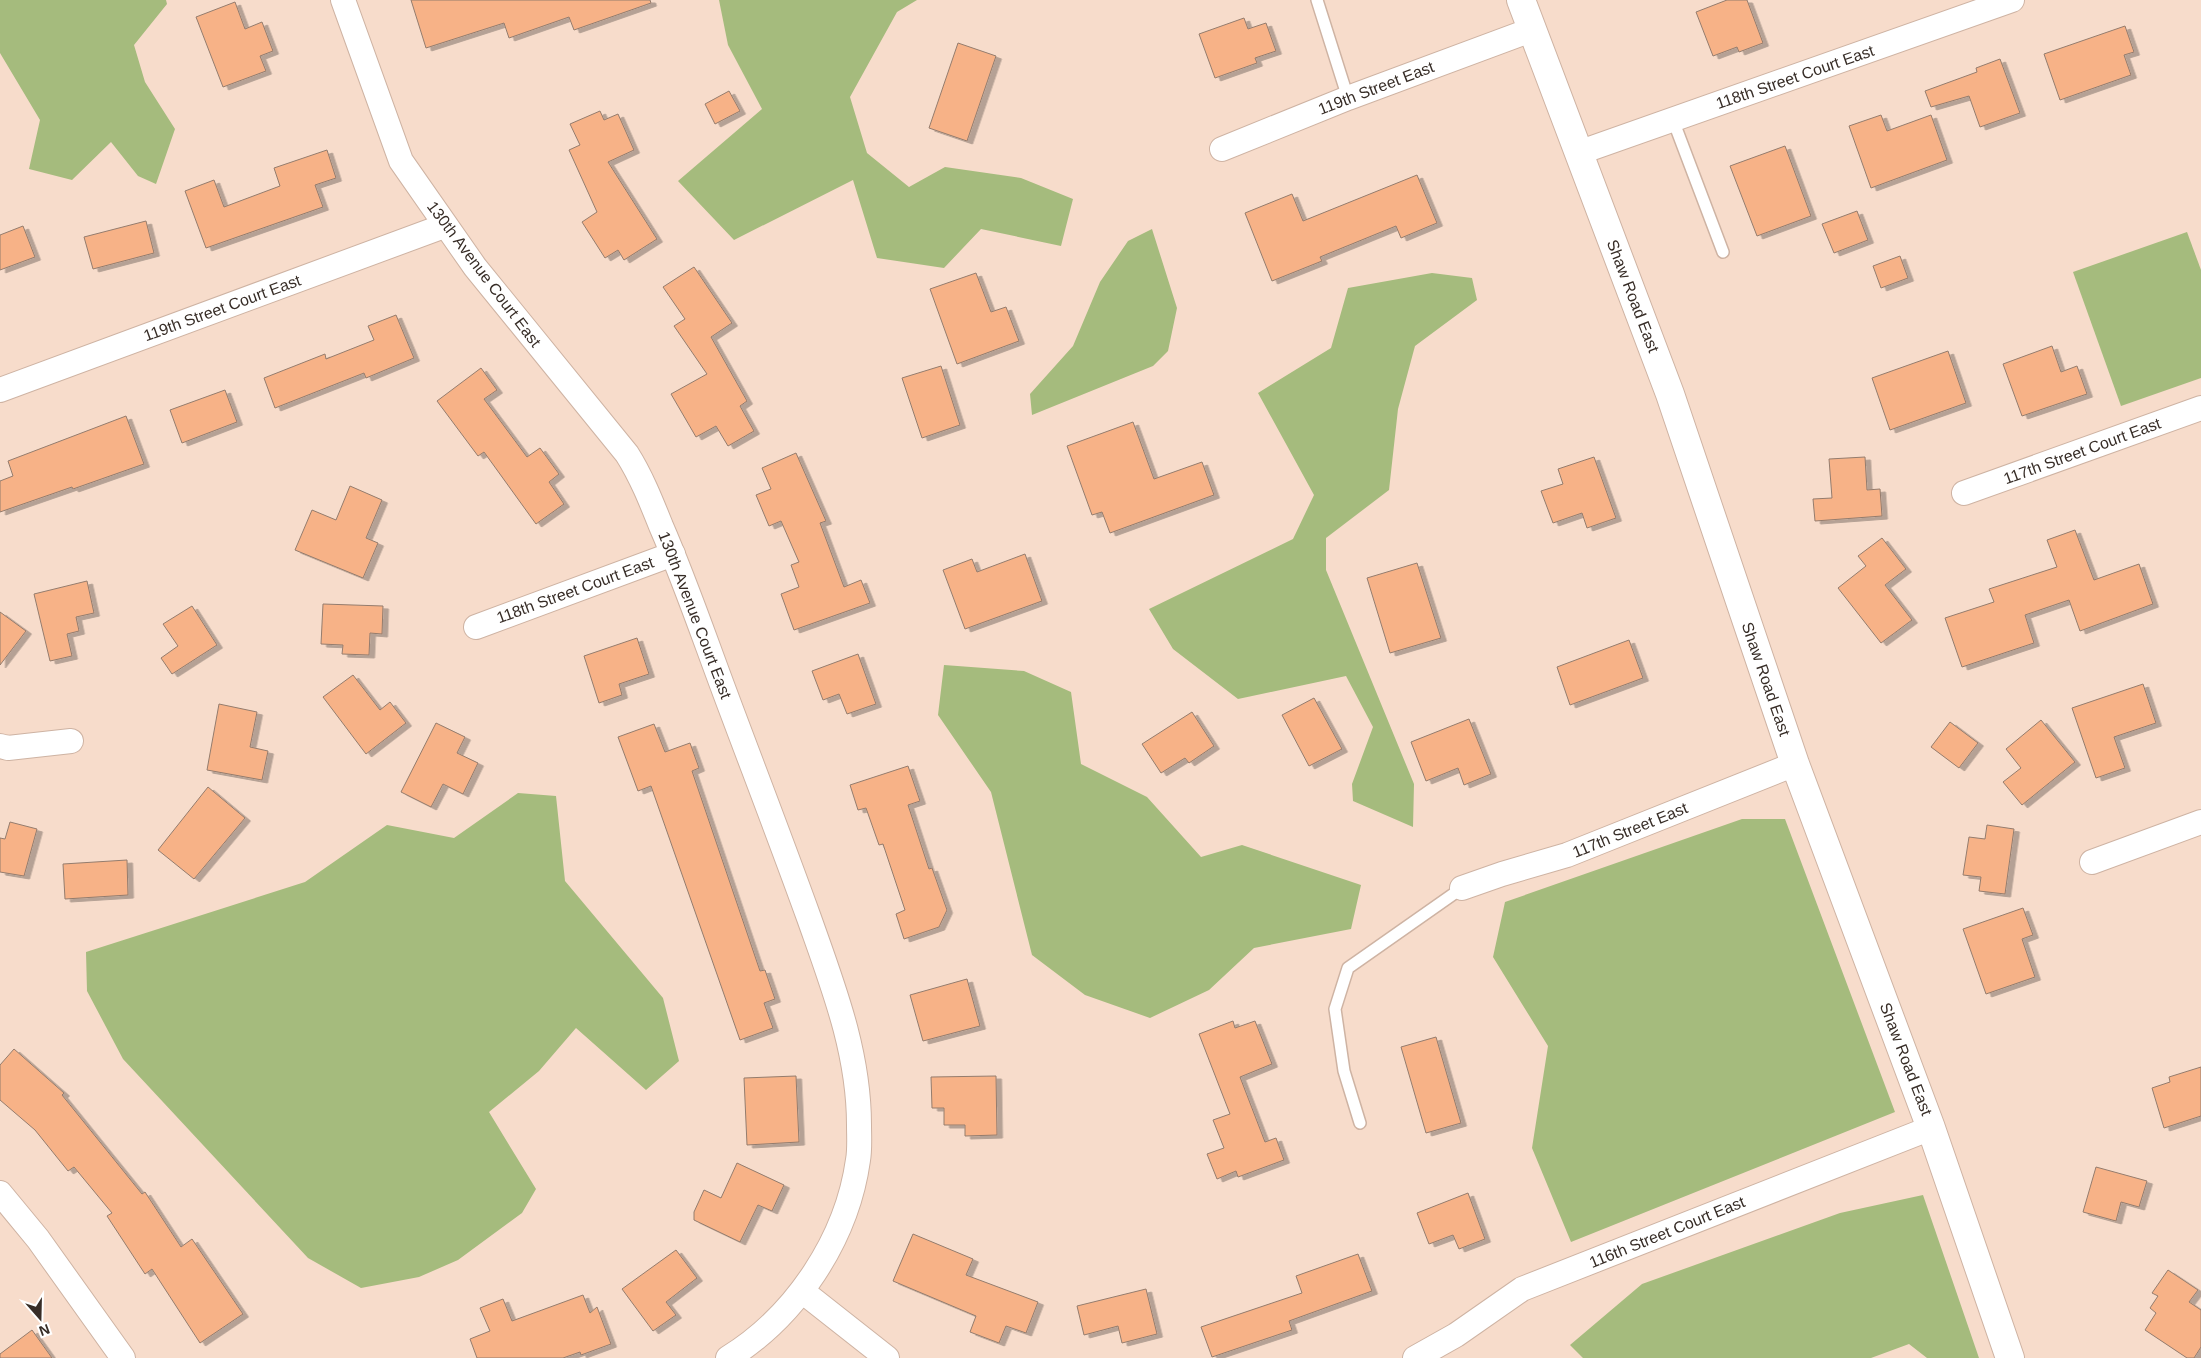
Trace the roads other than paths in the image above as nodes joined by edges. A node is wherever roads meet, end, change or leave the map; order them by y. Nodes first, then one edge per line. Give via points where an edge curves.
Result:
1 (343, 0) edge
2 (1317, 0) edge
3 (1521, 0) edge
4 (2012, 0) edge
5 (1531, 30) junction
6 (1348, 98) junction
7 (1673, 120) junction
8 (1222, 149) dead end
9 (1578, 153) junction
10 (444, 226) junction
11 (1723, 252) dead end
12 (0, 390) edge
13 (2201, 408) edge
14 (1964, 493) dead end
15 (673, 554) junction
16 (476, 627) dead end
17 (71, 741) dead end
18 (0, 746) edge
19 (1795, 764) junction
20 (2201, 822) edge
21 (2092, 862) dead end
22 (1462, 888) joint
23 (1360, 1123) dead end
24 (1932, 1128) junction
25 (0, 1193) edge
26 (802, 1291) junction
27 (123, 1358) edge
28 (728, 1358) edge
29 (887, 1358) edge
30 (1415, 1358) edge
31 (2010, 1358) edge

1 - 10 street, 130th Avenue Court East via 401,161
2 - 6 lane
3 - 5 main road, Shaw Road East
4 - 7 street, 118th Street Court East
5 - 6 street, 119th Street East
5 - 9 main road, Shaw Road East
6 - 8 street, 119th Street East
7 - 9 street, 118th Street Court East
7 - 11 lane
9 - 19 main road, Shaw Road East via 1670,394
10 - 12 street, 119th Street Court East
10 - 15 street, 130th Avenue Court East via 627,454
13 - 14 street, 117th Street Court East
15 - 16 street, 118th Street Court East
15 - 26 street, 130th Avenue Court East via 828,972 855,1069 859,1159 852,1189 842,1222
17 - 18 street via 8,748
19 - 22 street, 117th Street East via 1567,855
19 - 24 main road, Shaw Road East
20 - 21 street
22 - 23 lane via 1348,968 1335,1009 1344,1071
24 - 30 street, 116th Street Court East via 1522,1289 1456,1335
24 - 31 main road, Shaw Road East
25 - 27 street via 38,1239
26 - 28 street via 770,1326
26 - 29 street

